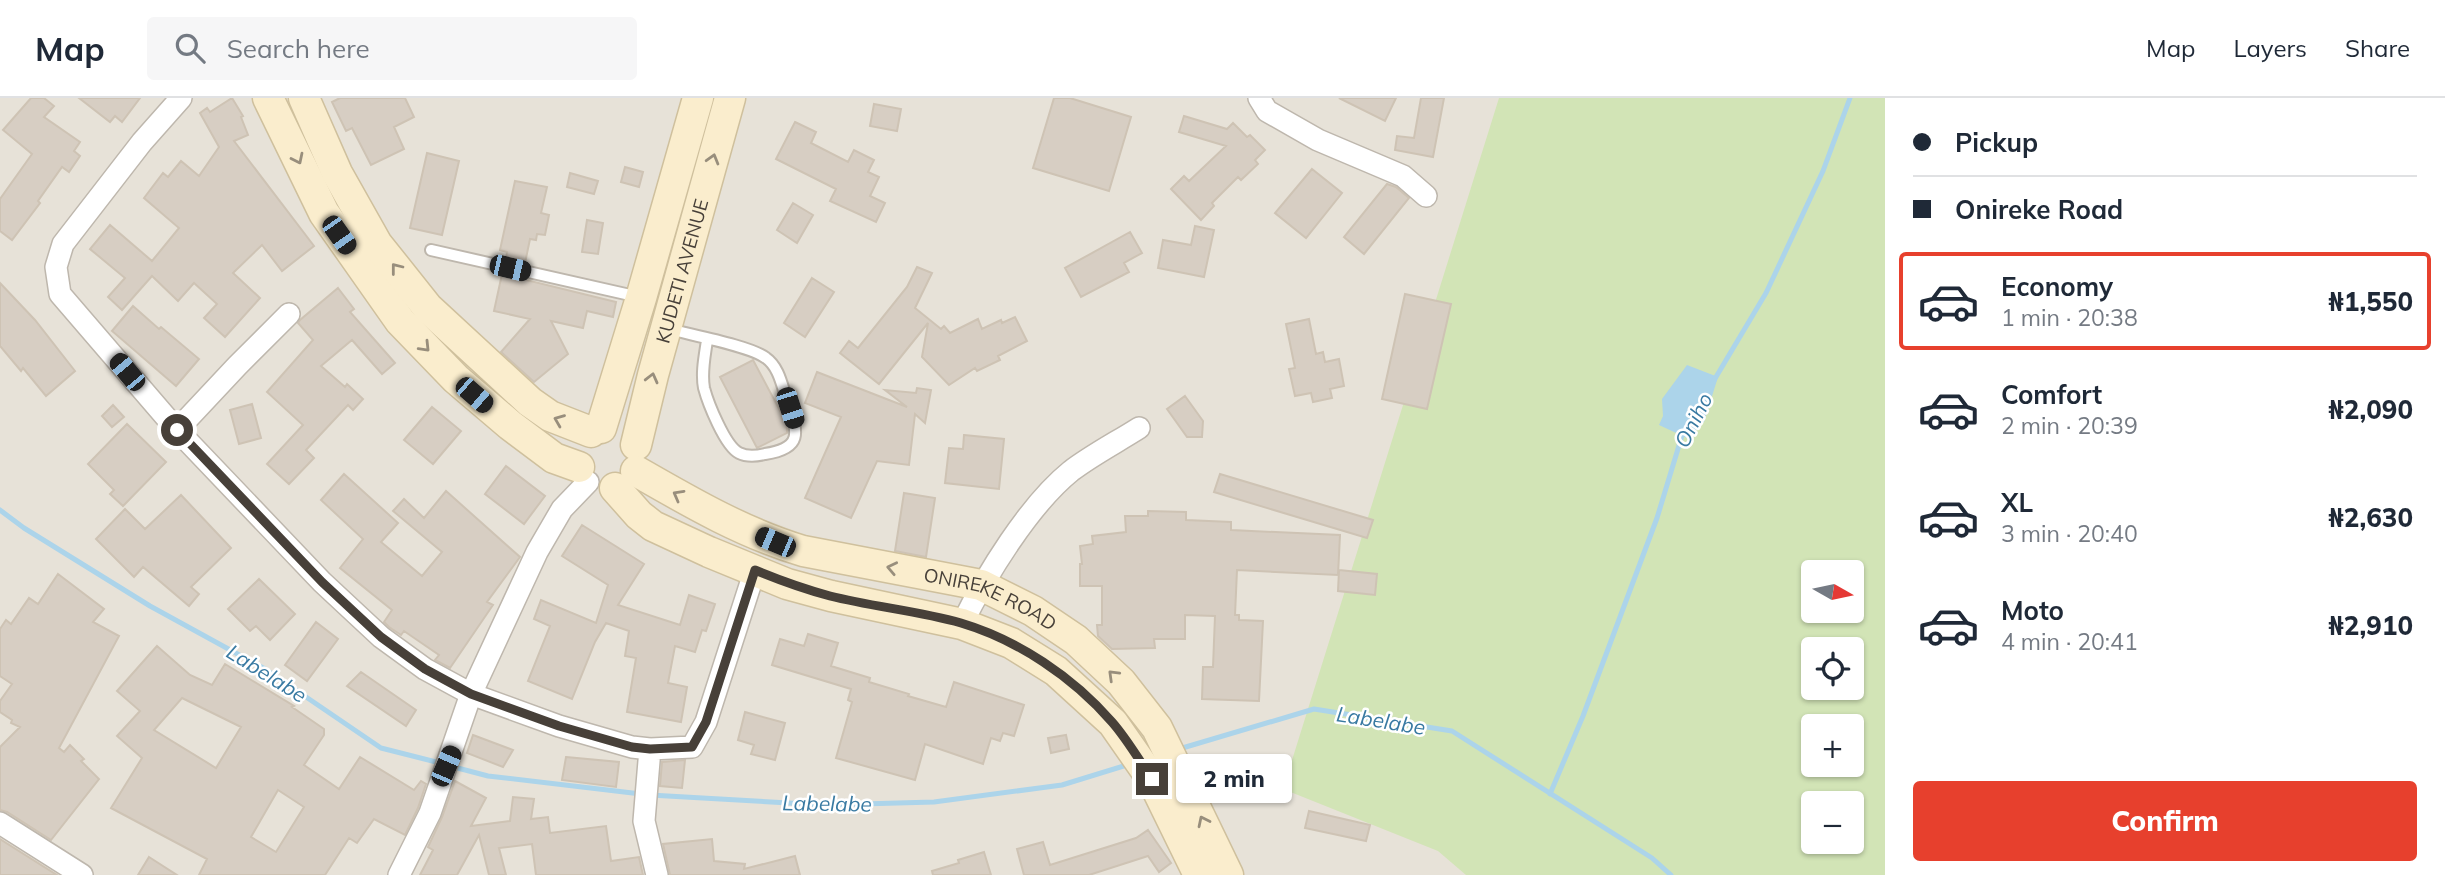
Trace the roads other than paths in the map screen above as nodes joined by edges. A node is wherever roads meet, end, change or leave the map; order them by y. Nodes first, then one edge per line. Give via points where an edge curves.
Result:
1 (181, 98) edge
2 (268, 98) edge
3 (304, 98) edge
4 (698, 98) edge
5 (730, 98) edge
6 (1259, 98) edge
7 (1426, 196) dead end
8 (431, 250) dead end
9 (641, 298) junction
10 (289, 314) dead end
11 (666, 328) junction
12 (708, 340) junction
13 (1139, 428) dead end
14 (177, 430) junction
15 (596, 430) junction
16 (611, 471) junction
17 (755, 570) junction
18 (981, 585) junction
19 (962, 624) junction
20 (471, 694) junction
21 (650, 749) junction
22 (1165, 773) junction
23 (0, 823) edge
24 (82, 875) edge
25 (399, 875) edge
26 (657, 875) edge
27 (1222, 875) edge

1 - 14 street via 63,244 56,267 60,294
2 -> 16 main road, ONIREKE ROAD via 324,213 400,321 456,379 554,458
15 -> 3 main road via 550,416 530,402 428,309 377,244 337,173
4 - 9 main road, KUDETI AVENUE
11 -> 5 main road, KUDETI AVENUE
6 - 7 street via 1267,111 1318,140 1403,176
8 - 9 lane
9 - 15 main road, KUDETI AVENUE
10 - 14 street
11 - 12 lane
16 -> 11 main road, KUDETI AVENUE
12 - 12 lane via 758,354 777,370 796,427 793,442 784,452 752,456 738,453 727,442 704,388
13 - 18 street via 1071,471 1040,502
14 - 20 street via 381,637
15 - 16 main road, KUDETI AVENUE via 582,442 578,454
15 - 16 main road via 621,430 630,436
16 - 17 main road, ONIREKE ROAD via 639,515 653,526
18 -> 16 main road, ONIREKE ROAD via 803,551
16 - 20 street via 562,509
17 - 19 main road, ONIREKE ROAD via 831,596
17 - 21 street via 706,722 692,747
18 - 19 street
22 -> 18 main road, ONIREKE ROAD via 1157,727 1121,682 1076,640 1033,611
19 - 22 main road, ONIREKE ROAD via 1011,643 1056,671 1106,716 1128,746
20 - 21 street via 559,726
20 - 25 street via 430,813
21 - 26 street via 644,821
22 - 27 main road, ONIREKE ROAD
23 - 24 street

